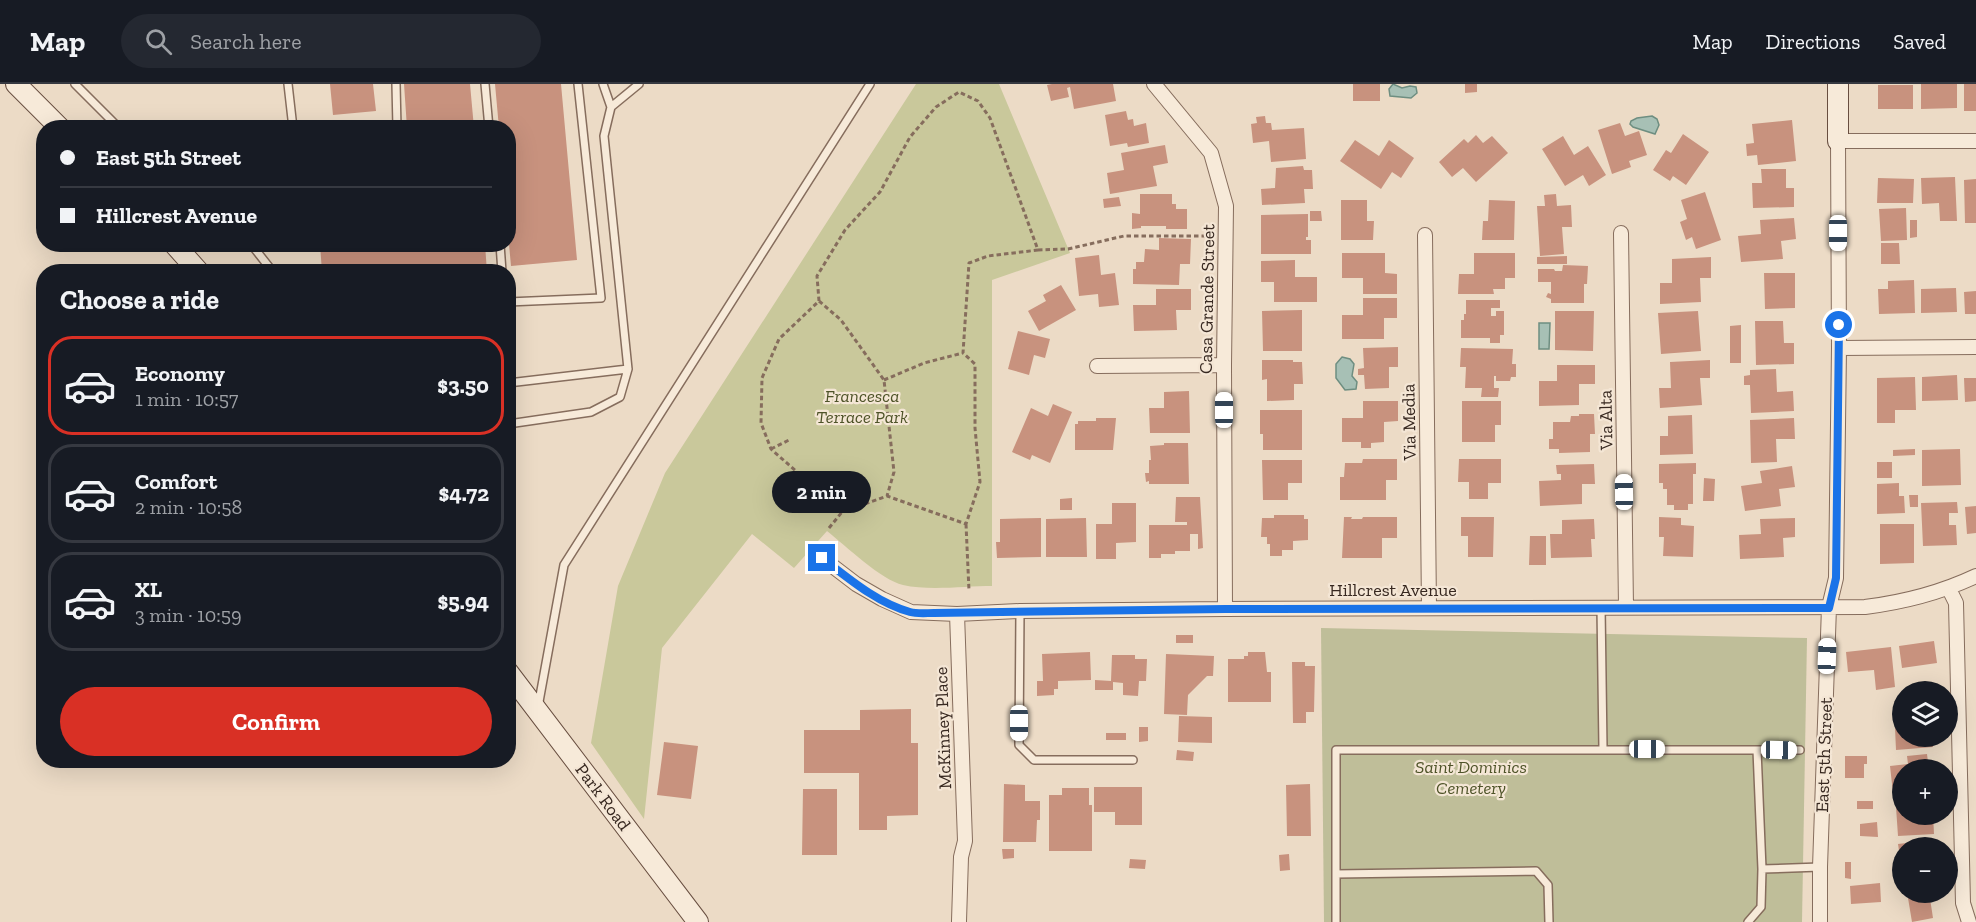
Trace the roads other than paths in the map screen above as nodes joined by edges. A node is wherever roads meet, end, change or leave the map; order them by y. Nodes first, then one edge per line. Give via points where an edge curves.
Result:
1 (16, 84) edge
2 (75, 84) edge
3 (288, 84) edge
4 (396, 84) edge
5 (484, 84) edge
6 (578, 84) edge
7 (603, 84) edge
8 (639, 84) edge
9 (870, 84) edge
10 (1154, 84) edge
11 (1838, 84) edge
12 (611, 107) junction
13 (52, 120) edge
14 (111, 120) edge
15 (292, 120) edge
16 (397, 120) edge
17 (488, 120) edge
18 (1838, 141) junction
19 (1976, 141) edge
20 (1621, 233) dead end
21 (1425, 234) dead end
22 (181, 252) edge
23 (257, 252) edge
24 (192, 264) edge
25 (267, 264) edge
26 (516, 302) edge
27 (1976, 346) edge
28 (1839, 348) junction
29 (1224, 365) junction
30 (1097, 366) dead end
31 (628, 369) junction
32 (516, 381) edge
33 (516, 423) edge
34 (822, 558) dead end
35 (1976, 576) edge
36 (1949, 589) junction
37 (1601, 607) junction
38 (1626, 607) junction
39 (1429, 608) junction
40 (1829, 608) junction
41 (1225, 609) junction
42 (1020, 611) junction
43 (957, 614) junction
44 (516, 683) edge
45 (537, 711) junction
46 (1603, 749) junction
47 (1757, 750) junction
48 (1800, 750) dead end
49 (1133, 760) dead end
50 (1820, 867) junction
51 (1762, 869) junction
52 (1336, 874) junction
53 (959, 921) edge
54 (698, 922) edge
55 (1336, 922) edge
56 (1549, 922) edge
57 (1748, 922) edge
58 (1820, 922) edge
59 (1968, 922) edge

1 - 13 street
2 - 14 lane
3 - 15 lane
4 - 16 lane
5 - 17 lane
6 - 26 lane via 601,298
7 - 12 lane
8 - 12 lane
9 - 45 lane via 564,566
10 - 29 street, Casa Grande Street via 1211,153 1226,206
11 - 18 street, East 5th Street
12 - 31 lane via 604,136
18 - 19 street
18 - 28 street, East 5th Street
20 - 38 street, Via Alta
21 - 39 street, Via Media
22 - 24 street
23 - 25 lane
27 - 28 street
28 - 40 street, East 5th Street via 1836,578
29 - 30 street
29 - 41 street, Casa Grande Street
31 - 32 lane
31 - 33 lane via 620,397 591,412
34 - 43 street, Hillcrest Avenue via 856,584 911,612
35 - 36 street, Hillcrest Avenue
36 - 40 street, Hillcrest Avenue via 1905,602
36 - 59 street via 1956,603 1963,903
37 - 38 street, Hillcrest Avenue
37 - 39 street, Hillcrest Avenue
37 - 46 lane
38 - 40 street, Hillcrest Avenue
39 - 41 street, Hillcrest Avenue
40 - 50 street, East 5th Street
41 - 42 street, Hillcrest Avenue
42 - 43 street, Hillcrest Avenue
42 - 49 lane via 1019,745 1034,760
43 - 53 street, McKinney Place via 965,841
44 - 45 street, Park Road
45 - 54 street, Park Road
46 - 47 lane
46 - 52 lane via 1336,750
47 - 48 lane
47 - 51 lane
50 - 51 lane
50 - 58 street, East 5th Street
51 - 57 lane via 1761,907
52 - 55 lane
52 - 56 lane via 1536,871 1548,885

